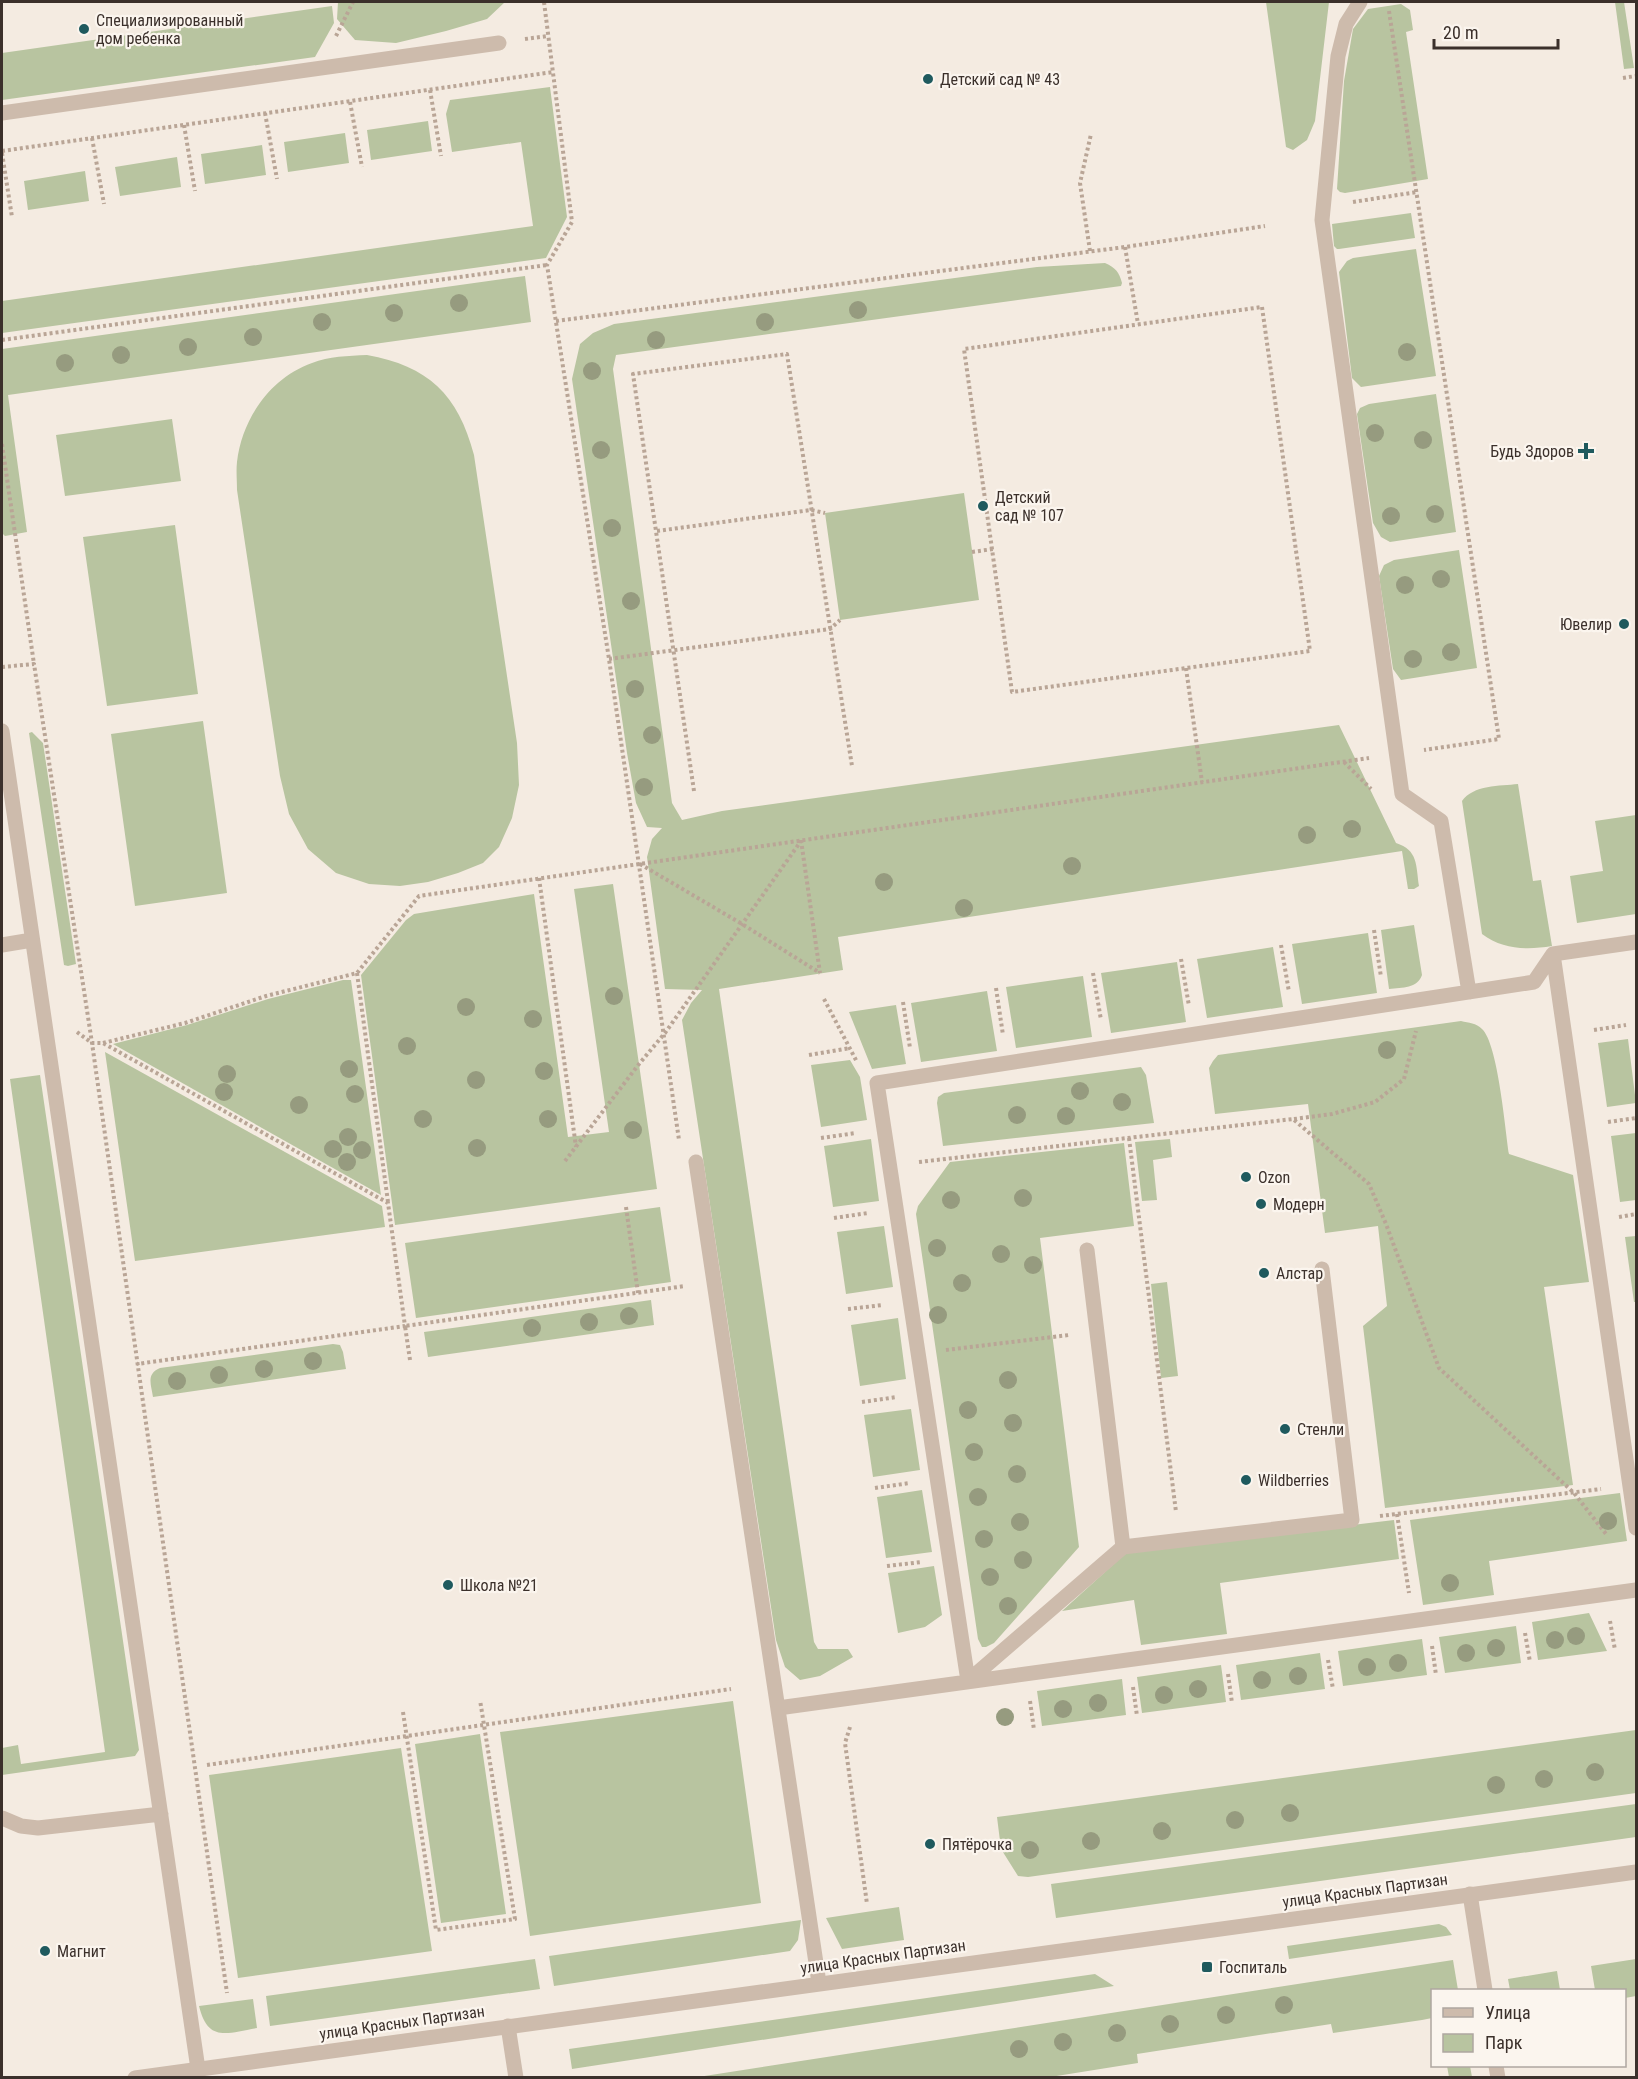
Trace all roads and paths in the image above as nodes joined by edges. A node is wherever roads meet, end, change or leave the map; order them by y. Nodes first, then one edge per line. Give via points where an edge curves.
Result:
1 (544, 2) edge
2 (1360, 2) edge
3 (1388, 2) edge
4 (499, 43) dead end
5 (553, 72) junction
6 (1636, 76) edge
7 (1623, 78) dead end
8 (430, 90) junction
9 (350, 102) junction
10 (2, 113) edge
11 (265, 113) junction
12 (184, 125) junction
13 (1091, 134) dead end
14 (92, 138) junction
15 (2, 152) edge
16 (441, 156) dead end
17 (362, 168) dead end
18 (277, 179) dead end
19 (195, 191) dead end
20 (1417, 192) junction
21 (104, 204) dead end
22 (1323, 206) junction
23 (12, 217) dead end
24 (1265, 226) dead end
25 (1125, 247) junction
26 (1090, 251) junction
27 (547, 265) junction
28 (555, 321) junction
29 (1138, 324) junction
30 (2, 340) edge
31 (2, 444) edge
32 (812, 510) junction
33 (825, 513) dead end
34 (657, 531) junction
35 (993, 549) junction
36 (972, 552) dead end
37 (840, 620) dead end
38 (830, 629) junction
39 (674, 650) junction
40 (609, 659) junction
41 (34, 664) junction
42 (2, 667) edge
43 (1186, 668) junction
44 (2, 731) edge
45 (1397, 754) junction
46 (1344, 762) junction
47 (852, 766) dead end
48 (1202, 782) junction
49 (694, 791) dead end
50 (1373, 791) dead end
51 (801, 840) junction
52 (639, 864) junction
53 (539, 878) junction
54 (742, 924) junction
55 (1374, 930) dead end
56 (32, 940) junction
57 (1636, 942) edge
58 (2, 945) edge
59 (1281, 945) dead end
60 (1553, 954) junction
61 (1181, 959) dead end
62 (357, 973) junction
63 (1093, 973) dead end
64 (1383, 986) dead end
65 (996, 988) dead end
66 (1469, 992) junction
67 (824, 999) dead end
68 (1424, 999) junction
69 (1290, 1000) dead end
70 (903, 1002) dead end
71 (42, 1007) junction
72 (1191, 1015) dead end
73 (1626, 1025) dead end
74 (1102, 1028) dead end
75 (1587, 1031) dead end
76 (665, 1033) junction
77 (92, 1043) junction
78 (103, 1043) junction
79 (1005, 1043) dead end
80 (850, 1048) junction
81 (809, 1054) dead end
82 (912, 1057) dead end
83 (860, 1066) dead end
84 (1636, 1118) edge
85 (1293, 1119) dead end
86 (1600, 1123) dead end
87 (862, 1132) dead end
88 (821, 1138) dead end
89 (1129, 1138) dead end
90 (576, 1147) junction
91 (681, 1150) dead end
92 (565, 1161) dead end
93 (696, 1162) dead end
94 (388, 1203) junction
95 (626, 1207) dead end
96 (873, 1212) dead end
97 (1636, 1214) edge
98 (834, 1218) dead end
99 (1613, 1218) dead end
100 (1087, 1250) dead end
101 (1322, 1269) dead end
102 (690, 1286) dead end
103 (638, 1293) junction
104 (887, 1304) dead end
105 (848, 1309) dead end
106 (405, 1326) junction
107 (1097, 1332) junction
108 (919, 1353) junction
109 (410, 1360) dead end
110 (137, 1364) junction
111 (900, 1397) dead end
112 (862, 1402) dead end
113 (910, 1483) dead end
114 (1630, 1486) junction
115 (875, 1488) dead end
116 (1397, 1514) junction
117 (1352, 1520) junction
118 (1636, 1528) edge
119 (1180, 1540) junction
120 (1124, 1547) junction
121 (922, 1562) dead end
122 (887, 1566) dead end
123 (1636, 1590) edge
124 (1410, 1604) dead end
125 (1609, 1615) dead end
126 (1524, 1628) dead end
127 (1431, 1641) dead end
128 (1615, 1650) dead end
129 (1328, 1656) dead end
130 (1530, 1662) dead end
131 (1227, 1671) dead end
132 (1436, 1675) dead end
133 (968, 1681) junction
134 (1132, 1684) dead end
135 (731, 1689) dead end
136 (1333, 1689) dead end
137 (1029, 1699) dead end
138 (480, 1700) dead end
139 (1232, 1703) dead end
140 (778, 1708) junction
141 (403, 1712) dead end
142 (1137, 1716) dead end
143 (853, 1723) dead end
144 (484, 1724) junction
145 (1034, 1730) dead end
146 (406, 1736) junction
147 (207, 1765) dead end
148 (161, 1814) junction
149 (2, 1818) edge
150 (1636, 1872) edge
151 (1470, 1894) junction
152 (867, 1904) dead end
153 (819, 1983) junction
154 (1485, 1989) edge
155 (227, 1993) dead end
156 (508, 2026) junction
157 (198, 2069) junction
158 (135, 2078) edge
159 (516, 2078) edge

1 - 5 path
2 - 22 street via 1346,24 1338,56
3 - 20 path
4 - 10 street
5 - 8 path
5 - 27 path via 572,222
6 - 7 path
8 - 9 path
8 - 16 path
9 - 11 path
9 - 17 path
11 - 12 path
11 - 18 path
12 - 14 path
12 - 19 path
13 - 26 path via 1080,183
14 - 15 path
14 - 21 path
15 - 23 path
20 - 22 path
20 - 45 path via 1499,739
22 - 45 street
24 - 25 path
25 - 26 path
25 - 29 path
26 - 28 path
27 - 28 path
27 - 30 path
28 - 40 path
29 - 35 path via 964,349
29 - 43 path via 1262,307 1289,496 1310,651
31 - 41 path
32 - 33 path
32 - 34 path
32 - 34 path via 787,354 633,374
32 - 38 path
34 - 39 path
35 - 36 path
35 - 43 path via 1012,692
37 - 38 path
38 - 39 path
38 - 47 path
39 - 40 path
39 - 49 path
40 - 52 path
41 - 42 path
41 - 77 path
43 - 48 path
44 - 56 street
45 - 46 path
45 - 66 street via 1402,794 1441,821
46 - 48 path
46 - 50 path
48 - 51 path
51 - 52 path
51 - 54 path
51 - 54 path via 820,973
52 - 53 path
52 - 54 path
52 - 76 path
53 - 62 path via 419,896
53 - 90 path
54 - 76 path
55 - 64 path
56 - 58 street
56 - 71 street
57 - 60 street
59 - 69 path
60 - 66 street via 1534,982
60 - 114 street
61 - 72 path
62 - 78 path
62 - 94 path
63 - 74 path
65 - 79 path
66 - 68 street
67 - 80 path
68 - 85 path via 1404,1079 1376,1102
68 - 108 street via 878,1083
70 - 82 path
71 - 77 path
71 - 148 street
73 - 75 path
76 - 90 path
76 - 91 path
77 - 78 path
77 - 110 path
78 - 94 path
80 - 81 path
80 - 83 path
84 - 86 path
87 - 88 path
89 - 119 path
90 - 92 path
93 - 140 street
94 - 106 path
95 - 103 path
96 - 98 path
97 - 99 path
100 - 107 street
101 - 117 street
102 - 103 path
103 - 106 path
104 - 105 path
106 - 109 path
106 - 110 path
107 - 108 path
107 - 120 street
108 - 133 street
110 - 155 path
111 - 112 path
113 - 115 path
114 - 116 path
114 - 118 street
116 - 117 path
116 - 124 path
117 - 119 street
119 - 120 street
120 - 133 street
121 - 122 path
123 - 133 street
125 - 128 path
126 - 130 path
127 - 132 path
129 - 136 path
131 - 139 path
133 - 140 street
134 - 142 path
135 - 144 path
137 - 145 path
138 - 144 path
140 - 153 street
141 - 146 path
143 - 152 path via 845,1743
144 - 146 path
144 - 146 path via 515,1919 436,1930
146 - 147 path
148 - 149 street via 38,1828
148 - 157 street
150 - 151 street, улица Красных Партизан
151 - 153 street, улица Красных Партизан
151 - 154 street
153 - 156 street, улица Красных Партизан
156 - 157 street, улица Красных Партизан
156 - 159 street
157 - 158 street, улица Красных Партизан

